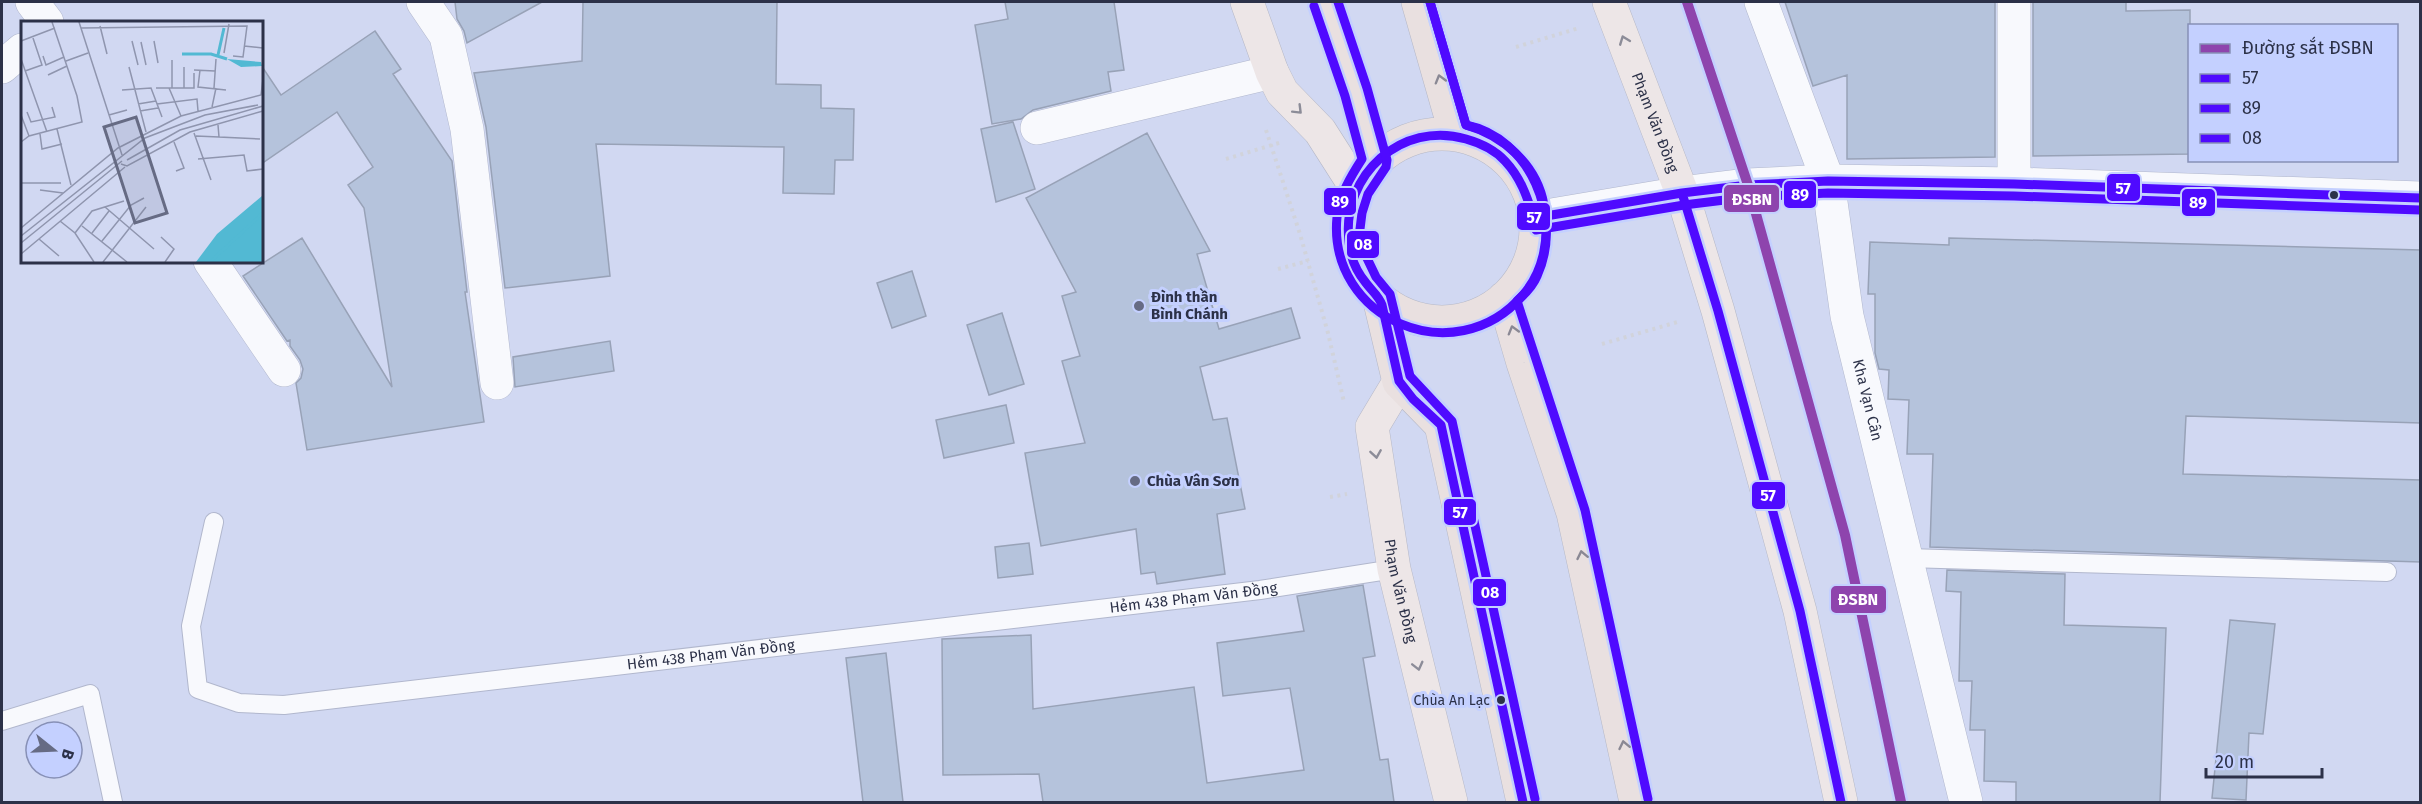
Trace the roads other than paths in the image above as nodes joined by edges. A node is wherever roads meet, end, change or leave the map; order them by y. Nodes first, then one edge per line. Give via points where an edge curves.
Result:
1 (32, 2) edge
2 (423, 2) edge
3 (1247, 2) edge
4 (1325, 2) edge
5 (1418, 2) edge
6 (1609, 2) edge
7 (1761, 2) edge
8 (2014, 2) edge
9 (46, 21) edge
10 (21, 51) edge
11 (2, 67) edge
12 (1260, 75) junction
13 (1037, 128) dead end
14 (1456, 135) junction
15 (1375, 161) junction
16 (1828, 181) junction
17 (2014, 184) junction
18 (1357, 189) junction
19 (1682, 193) junction
20 (2421, 198) edge
21 (1534, 218) junction
22 (211, 262) edge
23 (1379, 298) junction
24 (1503, 298) junction
25 (284, 370) dead end
26 (1399, 382) junction
27 (497, 383) dead end
28 (214, 522) dead end
29 (1907, 558) junction
30 (1394, 569) junction
31 (2387, 572) dead end
32 (2, 721) edge
33 (113, 802) edge
34 (1451, 802) edge
35 (1522, 802) edge
36 (1636, 802) edge
37 (1840, 802) edge
38 (1966, 802) edge

1 - 9 street
2 - 27 street via 446,36 467,129
3 - 12 main road
4 - 15 highway
14 -> 5 highway
19 -> 6 main road, Phạm Văn Đồng
7 - 16 street, Kha Vạn Cân
8 - 17 street
10 - 11 street
12 - 13 street
12 -> 18 main road via 1320,132
14 - 15 highway via 1419,137 1401,143
14 - 21 highway via 1481,142 1510,164 1528,192
15 - 18 highway
16 - 17 street
16 - 19 street via 1748,184
16 - 29 street, Kha Vạn Cân via 1847,316
17 - 20 street
18 - 23 highway via 1348,219 1350,249 1366,284
19 - 21 street
19 - 37 main road, Phạm Văn Đồng via 1800,610
21 - 24 highway via 1528,269
22 - 25 street
23 - 24 highway via 1415,318 1449,322 1475,316
23 - 26 highway
36 -> 24 highway via 1573,513
26 -> 30 main road, Phạm Văn Đồng via 1372,427
26 - 35 highway via 1441,425
28 - 30 lane, Hẻm 438 Phạm Văn Đồng via 191,626 198,689 239,703 284,705 1260,590
29 - 31 lane
29 - 38 street, Kha Vạn Cân
30 -> 34 main road, Phạm Văn Đồng
32 - 33 lane via 90,693

